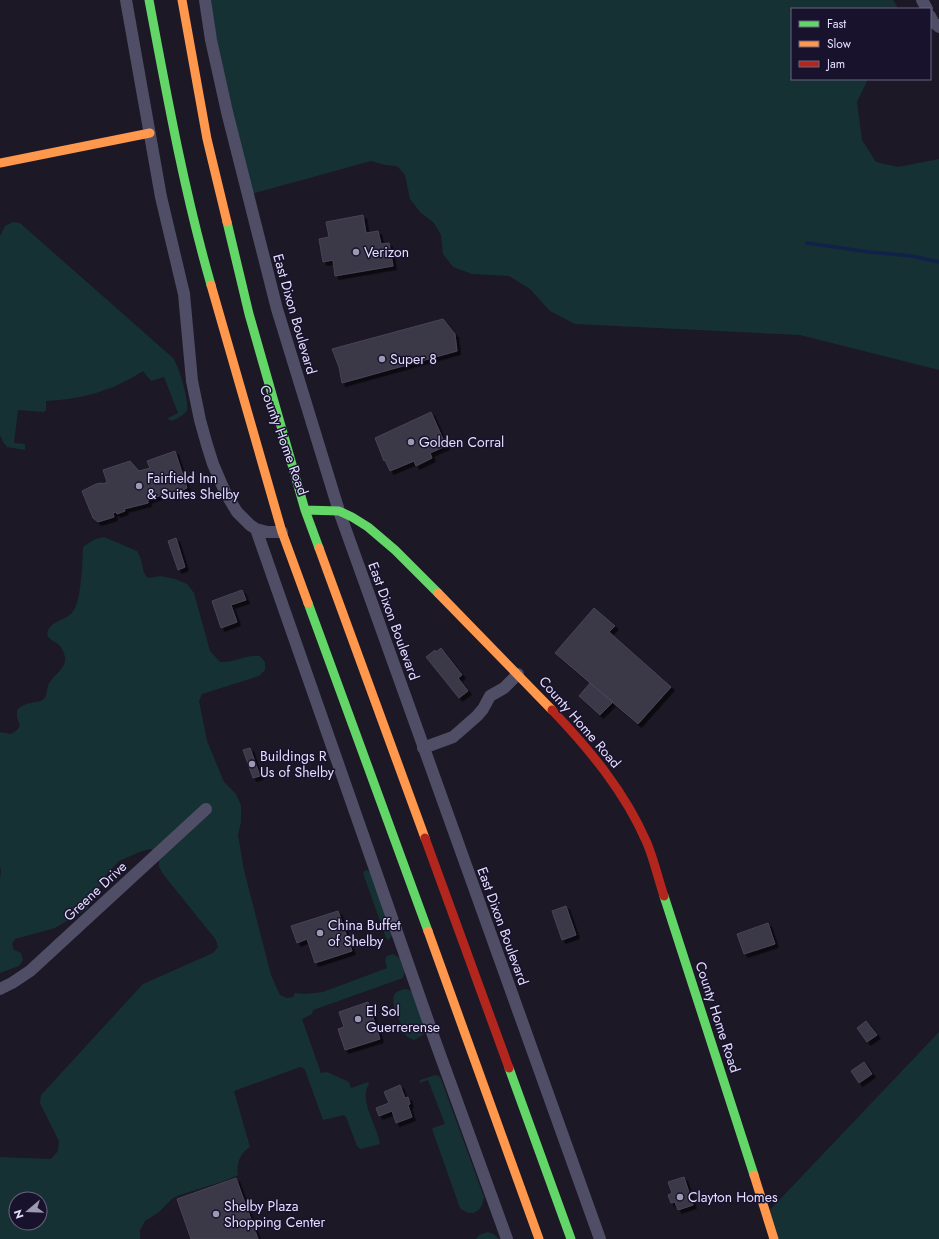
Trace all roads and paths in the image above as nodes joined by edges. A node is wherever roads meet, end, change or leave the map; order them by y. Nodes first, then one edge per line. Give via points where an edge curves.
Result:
1 (126, 0) edge
2 (149, 0) edge
3 (182, 0) edge
4 (205, 0) edge
5 (931, 18) edge
6 (939, 27) edge
7 (150, 132) junction
8 (0, 163) edge
9 (232, 358) junction
10 (249, 386) dead end
11 (296, 508) dead end
12 (305, 510) junction
13 (339, 511) junction
14 (256, 529) junction
15 (282, 532) junction
16 (295, 533) dead end
17 (518, 674) junction
18 (369, 710) dead end
19 (388, 738) junction
20 (423, 748) junction
21 (206, 809) dead end
22 (0, 988) edge
23 (507, 1239) edge
24 (538, 1239) edge
25 (571, 1239) edge
26 (600, 1239) edge
27 (774, 1239) edge

1 - 7 street
2 - 9 main road via 179,158 199,243
3 - 12 main road via 207,139 234,254
4 - 13 street, East Dixon Boulevard via 227,112 277,309
5 - 6 street
7 - 8 main road
7 - 14 street via 161,197 186,304 192,374 200,420 213,464 227,497 243,519
9 - 10 main road, County Home Road via 243,372
9 - 15 main road
11 - 12 main road, County Home Road
12 - 13 main road, County Home Road
12 - 19 main road
13 - 17 main road, County Home Road via 368,527 395,550
13 - 20 street, East Dixon Boulevard
14 - 15 street
14 - 23 street
15 - 16 main road
15 - 24 main road
17 - 20 street via 504,688 490,696 477,716 453,737
17 - 27 main road, County Home Road via 579,738 610,777 628,805 647,844
18 - 19 main road via 377,730
19 - 25 main road
20 - 26 street, East Dixon Boulevard
21 - 22 street, Greene Drive via 30,971

